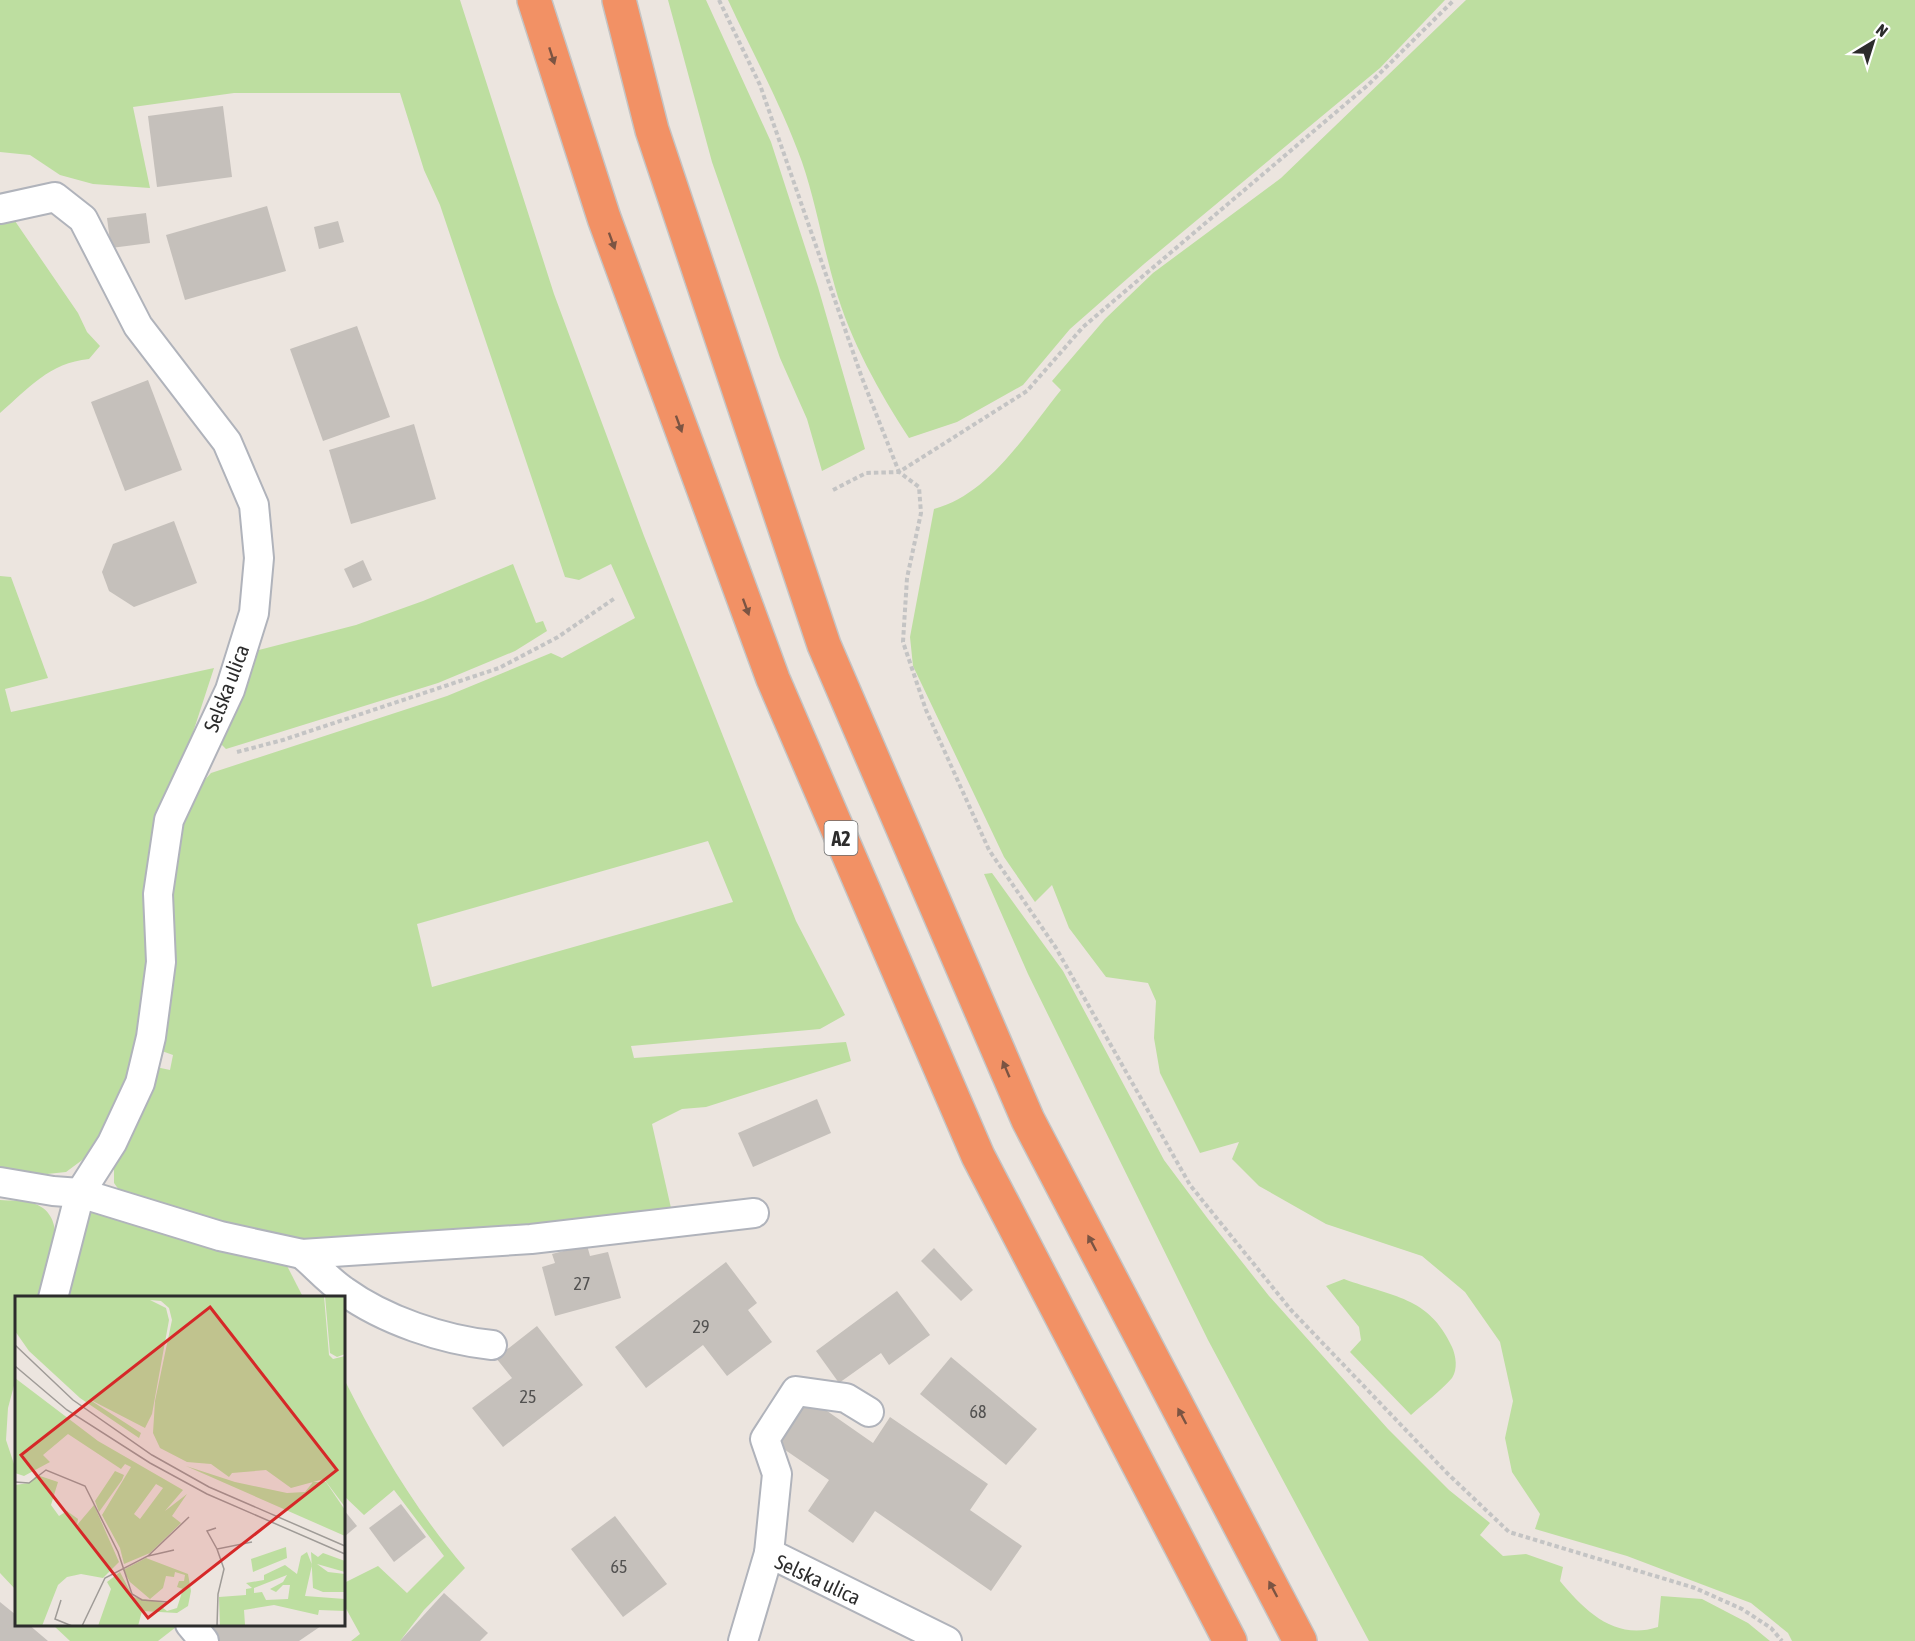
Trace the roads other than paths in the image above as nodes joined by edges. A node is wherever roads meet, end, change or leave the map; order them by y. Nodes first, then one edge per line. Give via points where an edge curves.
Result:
1 (534, 0) edge
2 (619, 0) edge
3 (0, 209) edge
4 (0, 1182) edge
5 (80, 1193) junction
6 (754, 1213) dead end
7 (302, 1254) junction
8 (54, 1296) edge
9 (492, 1345) dead end
10 (869, 1412) dead end
11 (769, 1553) junction
12 (192, 1626) edge
13 (204, 1641) edge
14 (743, 1641) edge
15 (947, 1641) edge
16 (1230, 1641) edge
17 (1300, 1641) edge

1 -> 16 highway, A2 via 604,218 773,679 978,1156
17 -> 2 highway via 1028,1120 824,645 652,130
3 - 5 street, Selska ulica via 55,197 83,219 138,326 227,442 254,505 258,558 254,613 230,690 169,820 158,894 160,962 151,1037 140,1083 112,1143
4 - 5 street
5 - 7 street via 220,1236
5 - 8 street, Selska ulica
6 - 7 street via 531,1239
7 - 9 street via 344,1292 404,1323 466,1342
10 - 11 street via 846,1398 796,1391 765,1439 777,1473
11 - 14 street, Selska ulica
11 - 15 street, Selska ulica
12 - 13 street

